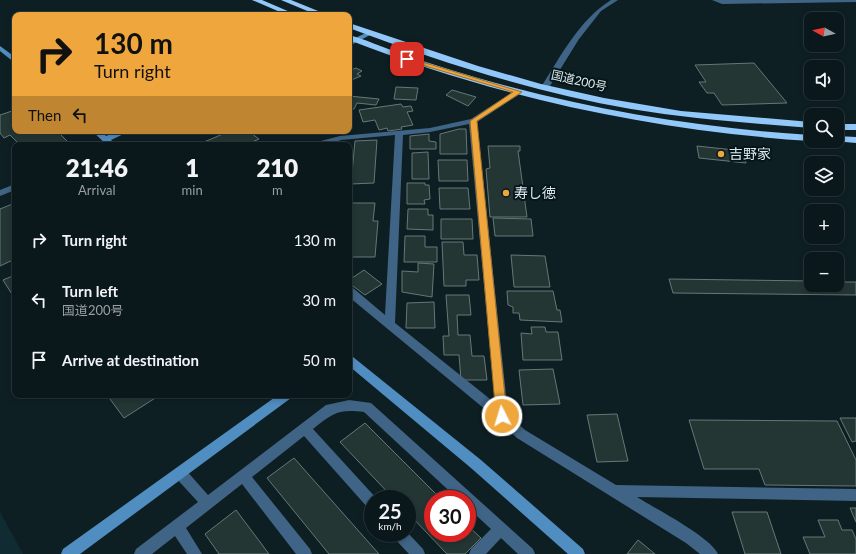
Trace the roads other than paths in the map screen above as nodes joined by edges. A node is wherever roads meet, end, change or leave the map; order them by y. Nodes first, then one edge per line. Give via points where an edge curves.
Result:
1 (256, 0) edge
2 (285, 0) edge
3 (614, 0) edge
4 (715, 0) edge
5 (856, 0) edge
6 (286, 12) edge
7 (316, 12) edge
8 (352, 26) edge
9 (370, 33) junction
10 (352, 41) edge
11 (0, 48) edge
12 (12, 58) edge
13 (545, 87) junction
14 (519, 92) junction
15 (473, 121) junction
16 (804, 125) edge
17 (844, 127) edge
18 (856, 127) edge
19 (399, 132) junction
20 (100, 134) edge
21 (118, 134) edge
22 (804, 138) edge
23 (106, 139) junction
24 (844, 139) edge
25 (856, 140) edge
26 (109, 142) edge
27 (326, 142) edge
28 (12, 188) edge
29 (0, 193) edge
30 (352, 293) edge
31 (390, 325) junction
32 (352, 362) edge
33 (283, 398) edge
34 (502, 416) junction
35 (306, 428) junction
36 (180, 473) junction
37 (243, 476) junction
38 (614, 491) junction
39 (364, 494) edge
40 (856, 495) edge
41 (207, 503) junction
42 (177, 527) junction
43 (500, 529) junction
44 (407, 542) edge
45 (68, 554) edge
46 (141, 554) edge
47 (195, 554) edge
48 (304, 554) edge
49 (418, 554) edge
50 (476, 554) edge
51 (528, 554) edge
52 (578, 554) edge
53 (711, 554) edge

1 - 6 highway
2 - 7 highway
3 - 13 street via 599,10 576,38
4 - 5 street
8 - 9 highway, 国道200号
9 - 10 street
9 - 13 highway, 国道200号 via 467,67
10 - 14 highway, 国道200号
11 - 12 street
13 - 16 highway, 国道200号 via 604,101 688,114
14 - 15 street
14 - 22 highway, 国道200号 via 596,110 686,126
15 - 19 street via 430,130
15 - 34 street
17 - 18 highway
19 - 27 street via 340,138
19 - 31 street
20 - 23 street
21 - 23 street
23 - 26 street
24 - 25 highway
28 - 29 street
30 - 31 street
31 - 34 street
32 - 52 street via 476,464
33 - 36 street
34 - 38 street via 520,434
35 - 37 street
35 - 39 street
35 - 43 street via 330,409 350,405 367,408
36 - 41 street
36 - 45 street
37 - 41 street
37 - 48 street
38 - 40 street
38 - 53 street via 691,538
41 - 42 street
42 - 46 street
42 - 47 street
43 - 50 street
43 - 51 street
44 - 49 street

